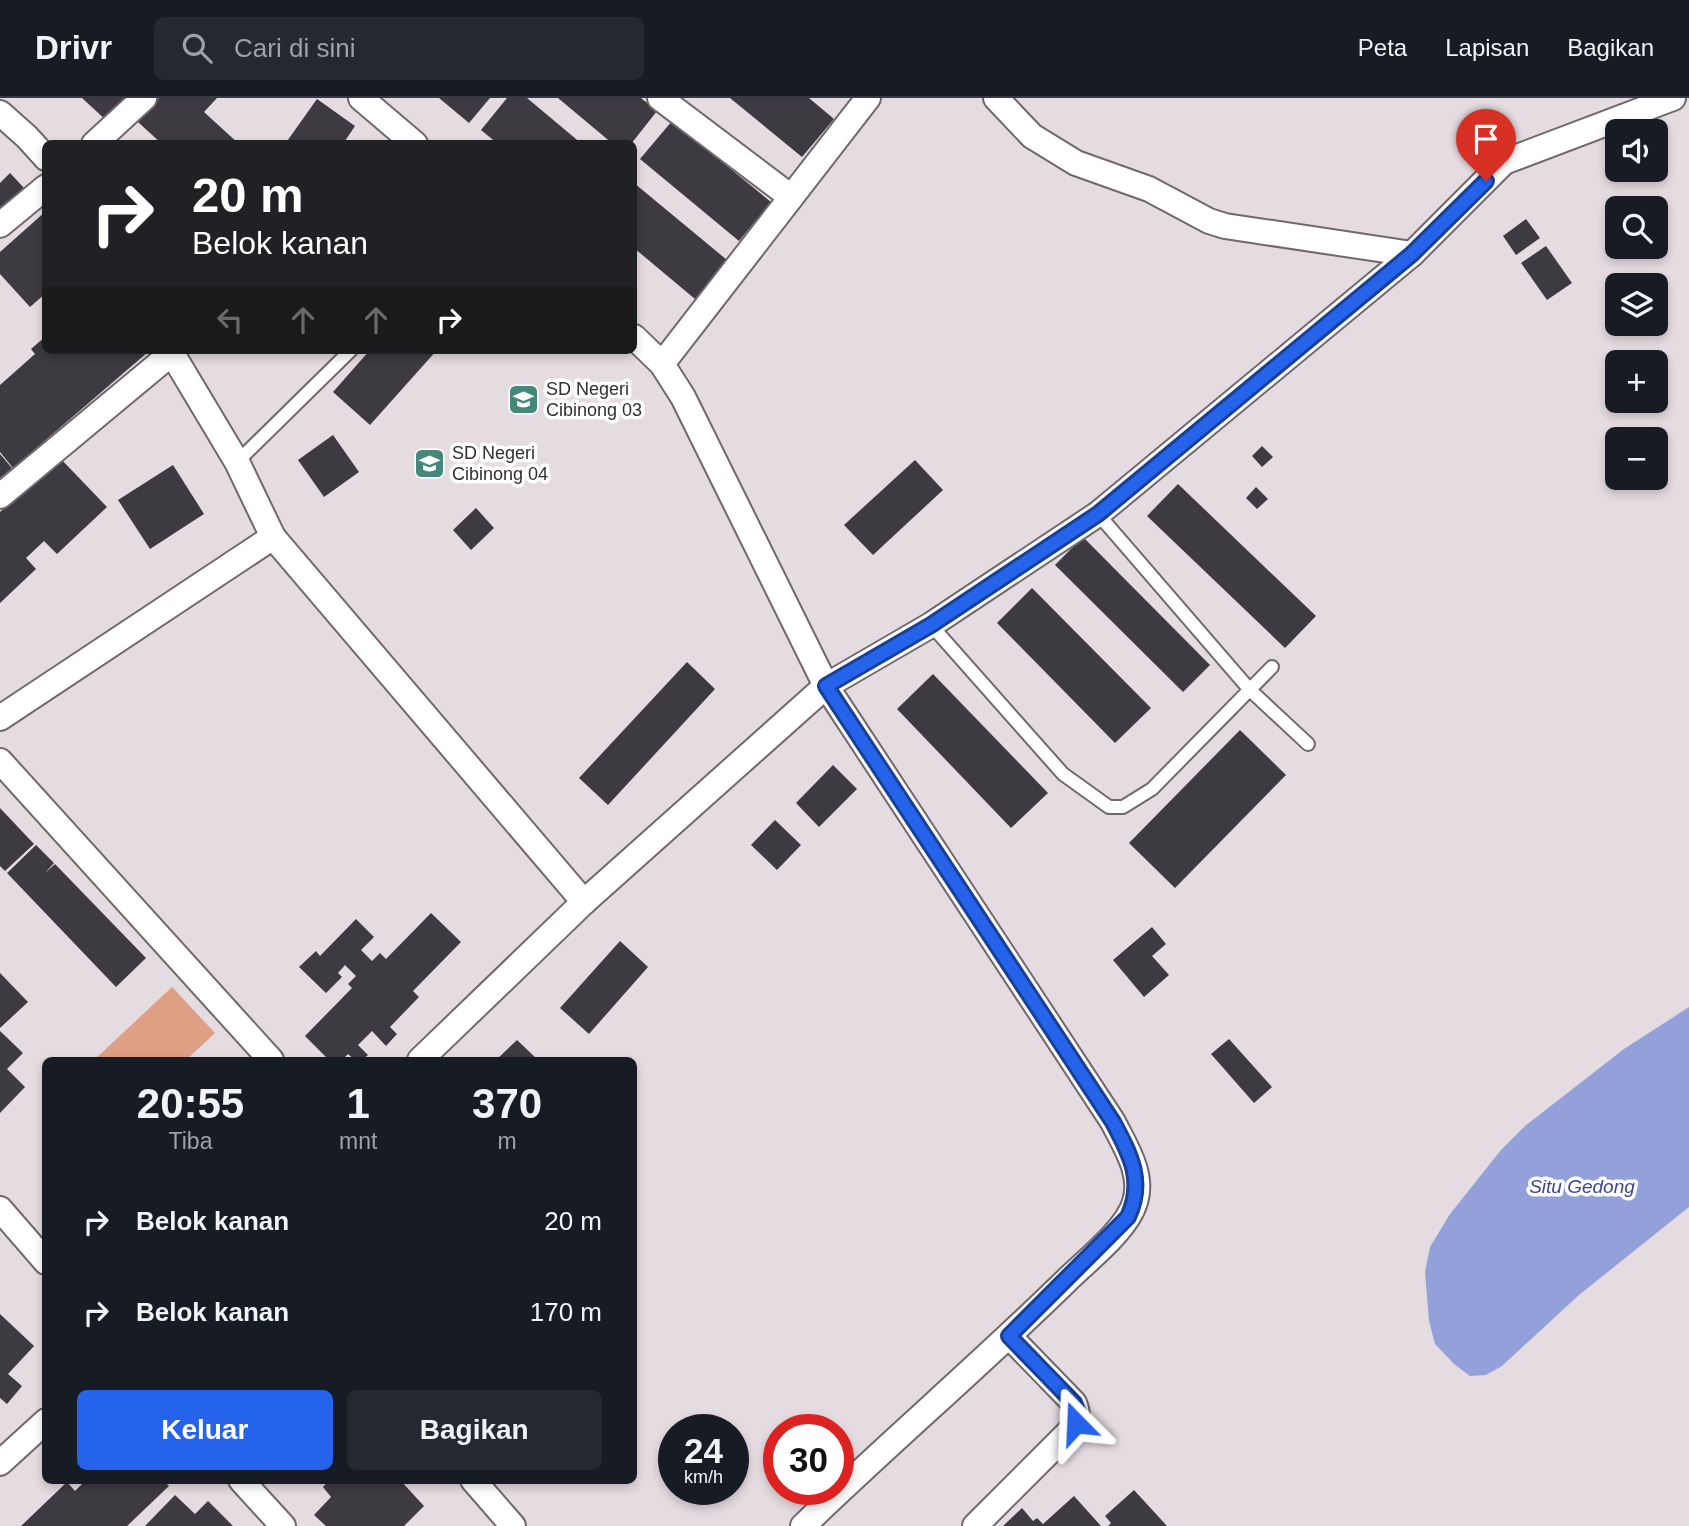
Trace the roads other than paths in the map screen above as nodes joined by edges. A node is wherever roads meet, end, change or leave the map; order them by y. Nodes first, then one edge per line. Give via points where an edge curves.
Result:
1 (145, 98) edge
2 (360, 98) edge
3 (660, 98) edge
4 (868, 98) edge
5 (996, 98) edge
6 (1673, 98) edge
7 (0, 113) edge
8 (98, 140) edge
9 (410, 140) edge
10 (42, 154) edge
11 (42, 190) edge
12 (791, 197) junction
13 (0, 225) edge
14 (1412, 254) junction
15 (637, 340) edge
16 (169, 354) edge
17 (172, 354) edge
18 (347, 354) edge
19 (662, 364) junction
20 (237, 462) junction
21 (0, 496) edge
22 (1098, 514) junction
23 (273, 537) junction
24 (931, 625) junction
25 (1272, 667) dead end
26 (826, 686) junction
27 (1250, 690) junction
28 (0, 718) edge
29 (1308, 744) dead end
30 (0, 761) edge
31 (584, 902) junction
32 (268, 1057) edge
33 (423, 1057) edge
34 (0, 1209) edge
35 (42, 1257) edge
36 (1009, 1336) junction
37 (42, 1425) edge
38 (0, 1464) edge
39 (245, 1484) edge
40 (476, 1484) edge
41 (818, 1521) edge
42 (283, 1526) edge
43 (513, 1526) edge
44 (975, 1526) edge

1 - 8 street
2 - 9 street
3 - 12 street
4 - 12 street
5 - 14 street via 1032,136 1076,163 1149,189 1209,220
6 - 14 street via 1504,162
7 - 10 street
11 - 13 street
12 - 19 street
14 - 22 street
15 - 19 street
16 - 21 street
17 - 20 street
18 - 20 lane
19 - 26 street via 703,434
20 - 23 street
22 - 24 street
22 - 27 lane
23 - 28 street
23 - 31 street
24 - 26 street
24 - 27 lane via 1063,774 1109,807 1123,807 1152,789
25 - 27 lane
26 - 31 street
26 - 36 street via 1113,1122 1136,1174 1135,1202 1128,1217
27 - 29 lane
30 - 32 street
31 - 33 street
34 - 35 street
36 - 41 street
36 - 44 street via 1074,1403 1078,1413 1066,1434
37 - 38 street
39 - 42 street
40 - 43 street

